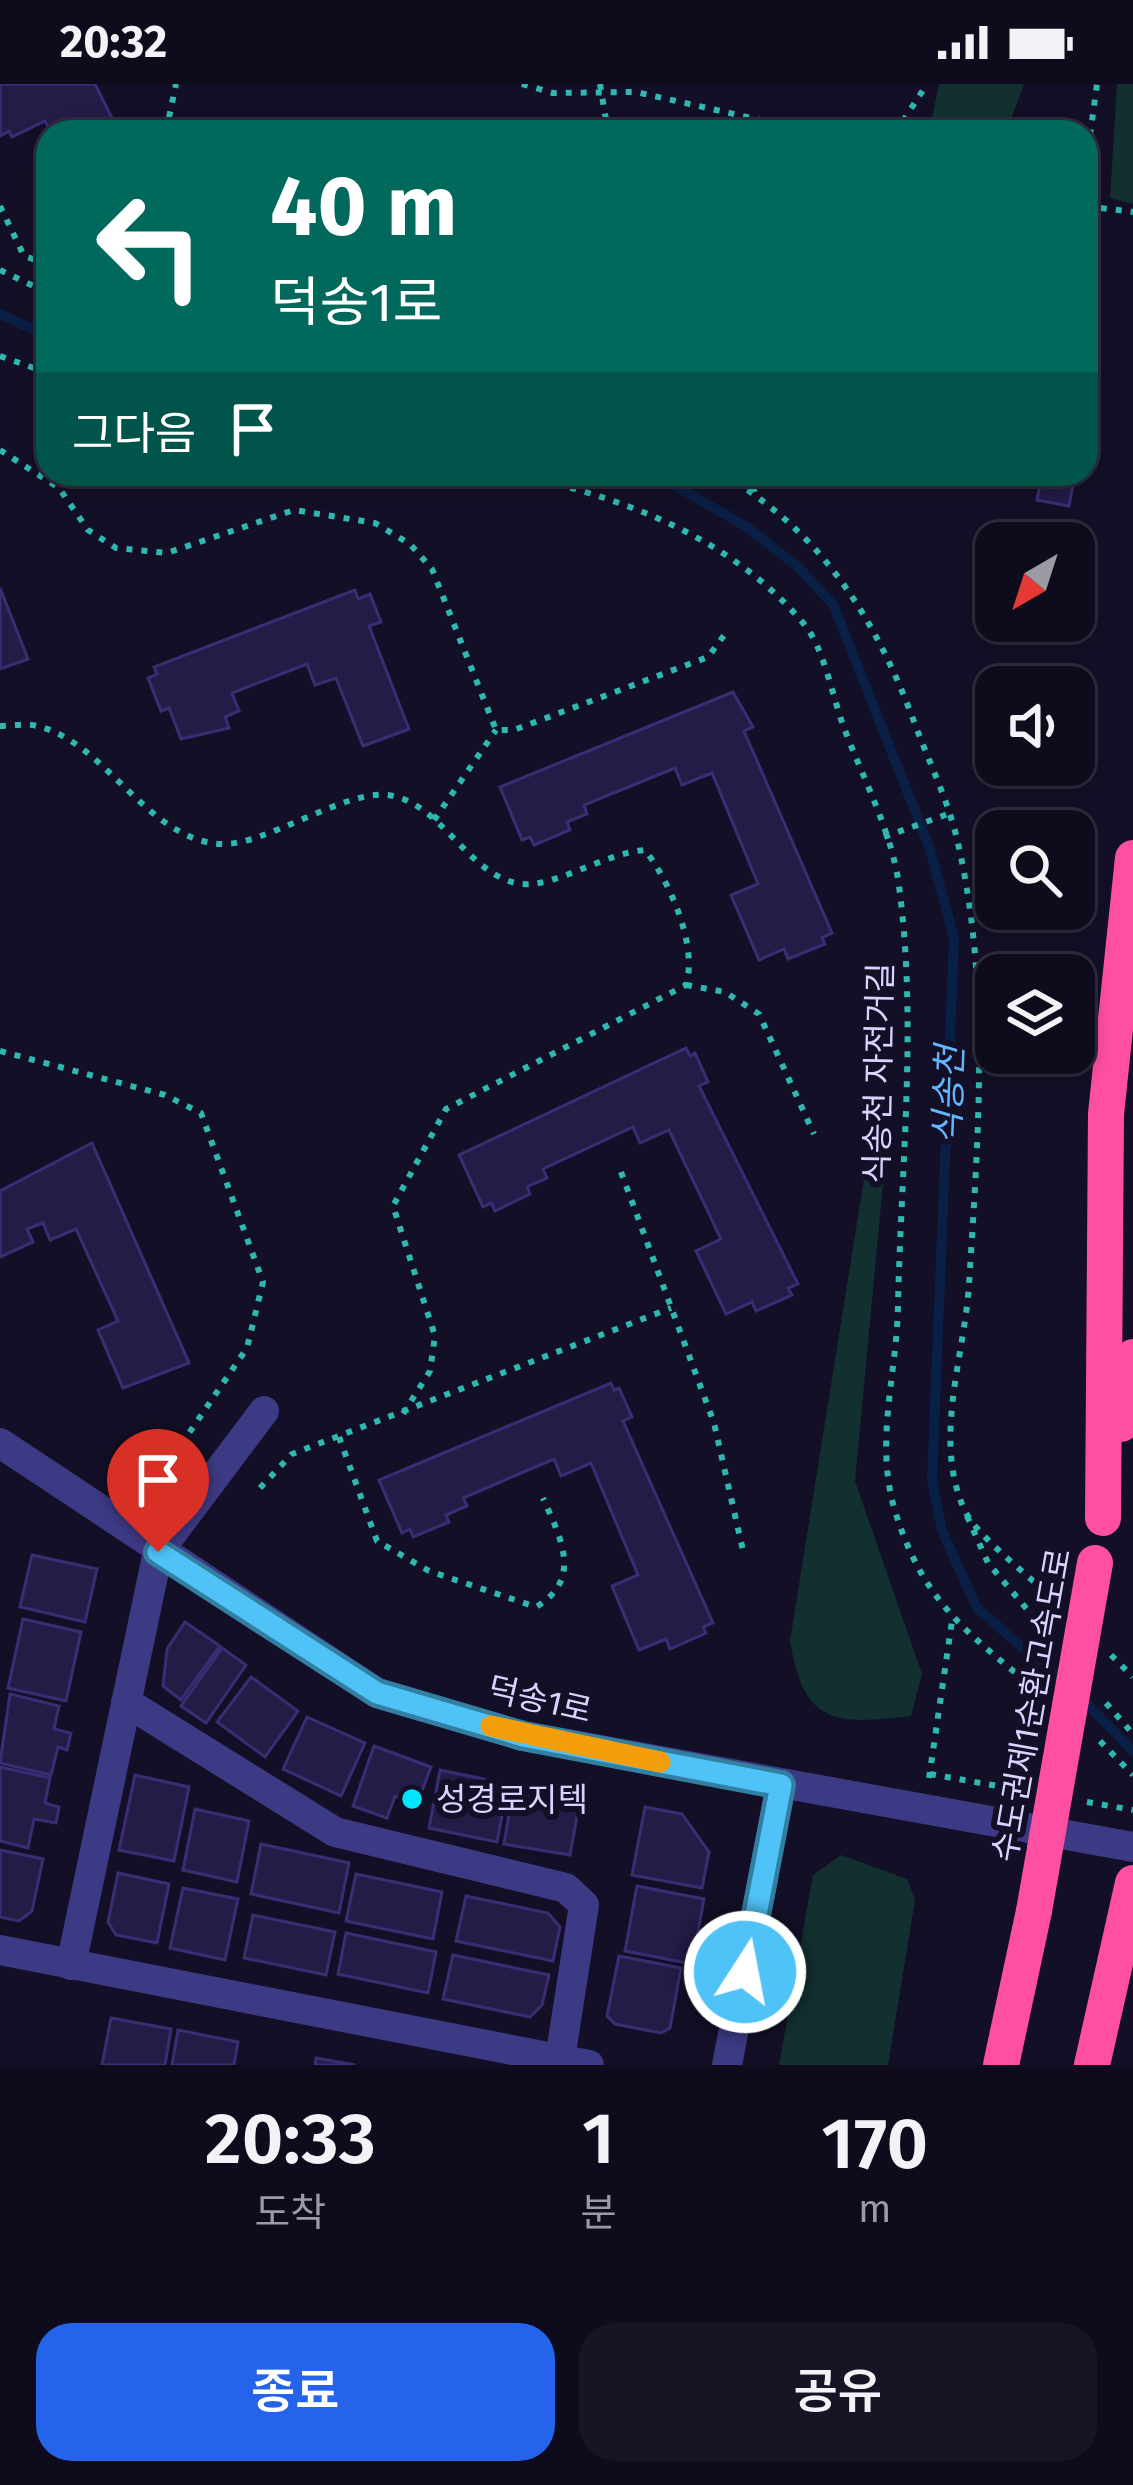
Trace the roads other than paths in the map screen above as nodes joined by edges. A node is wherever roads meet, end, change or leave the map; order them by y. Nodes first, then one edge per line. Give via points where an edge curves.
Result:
1 (1133, 858) edge
2 (1133, 1357) edge
3 (263, 1411) dead end
4 (0, 1443) edge
5 (1103, 1518) junction
6 (158, 1552) junction
7 (126, 1702) junction
8 (781, 1785) junction
9 (1133, 1847) edge
10 (1133, 1883) edge
11 (0, 1950) edge
12 (70, 1965) junction
13 (574, 2062) edge
14 (727, 2065) edge
15 (1001, 2065) edge
16 (1092, 2065) edge

1 - 5 highway via 1106,1114
2 - 5 highway, 수도권제1순환고속도로
3 - 6 street
4 - 6 street, 덕송1로
5 - 15 highway, 수도권제1순환고속도로, bridge
6 - 7 street
6 - 8 street, 덕송1로 via 377,1693 523,1736
7 - 12 street
7 - 13 street via 334,1832 566,1888 584,1905
8 - 9 street, 덕송1로
8 - 14 street
10 - 16 highway
11 - 12 street
12 - 13 street

